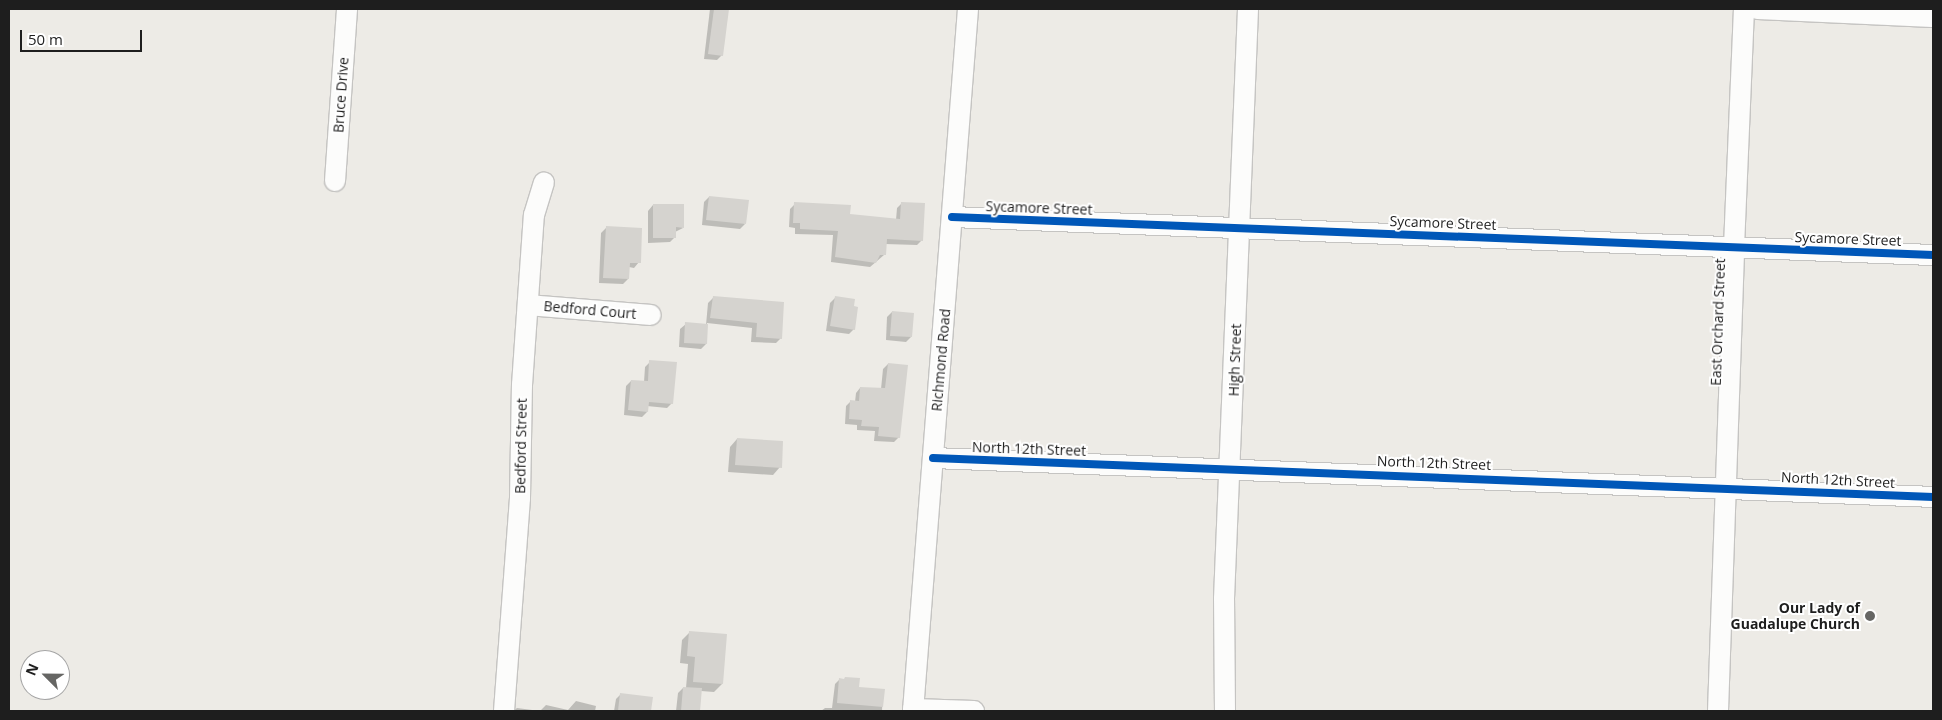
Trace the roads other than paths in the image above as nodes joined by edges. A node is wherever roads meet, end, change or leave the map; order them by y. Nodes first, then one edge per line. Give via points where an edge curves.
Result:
1 (347, 9) edge
2 (968, 9) edge
3 (1248, 9) edge
4 (1744, 9) edge
5 (1757, 9) edge
6 (1933, 17) edge
7 (335, 181) dead end
8 (544, 183) dead end
9 (952, 217) junction
10 (1240, 228) junction
11 (1734, 246) junction
12 (1933, 255) edge
13 (528, 306) junction
14 (651, 315) dead end
15 (933, 458) junction
16 (1231, 468) junction
17 (1725, 487) junction
18 (1933, 497) edge
19 (913, 710) edge
20 (504, 711) edge
21 (974, 711) edge
22 (1225, 711) edge
23 (1718, 711) edge

1 - 7 street, Bruce Drive
2 - 9 street, Richmond Road
3 - 10 street, High Street
4 - 11 street, East Orchard Street
5 - 6 street
8 - 13 street, Bedford Street via 534,215
9 - 10 street, Sycamore Street
9 - 15 street, Richmond Road
10 - 11 street, Sycamore Street
10 - 16 street, High Street
11 - 12 street, Sycamore Street
11 - 17 street, East Orchard Street
13 - 14 street, Bedford Court
13 - 20 street, Bedford Street via 522,385 520,498
15 - 16 street, North 12th Street
15 - 19 street, Richmond Road
16 - 17 street, North 12th Street
16 - 22 street, High Street via 1224,599
17 - 18 street, North 12th Street
17 - 23 street, East Orchard Street
19 - 21 street

